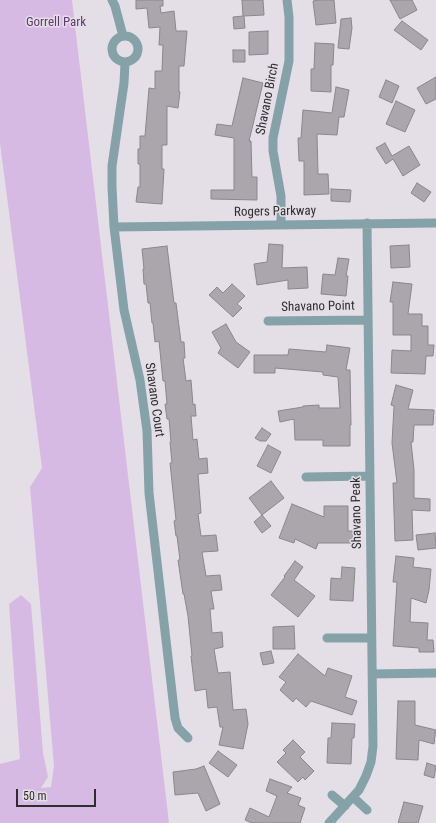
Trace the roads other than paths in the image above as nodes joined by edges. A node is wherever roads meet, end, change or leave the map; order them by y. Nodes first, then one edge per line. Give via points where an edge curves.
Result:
1 (112, 0) edge
2 (287, 0) edge
3 (123, 36) junction
4 (125, 63) junction
5 (367, 223) junction
6 (436, 223) edge
7 (281, 225) junction
8 (114, 227) junction
9 (368, 320) junction
10 (268, 321) dead end
11 (370, 476) junction
12 (306, 477) dead end
13 (327, 638) dead end
14 (371, 638) junction
15 (436, 673) edge
16 (372, 674) junction
17 (188, 738) dead end
18 (332, 795) dead end
19 (353, 797) junction
20 (345, 806) junction
21 (367, 810) dead end
22 (329, 823) edge

1 - 3 street
2 - 7 street, Shavano Birch via 289,61 273,138 281,196
3 - 4 street via 115,42 112,51 117,59
3 - 4 street via 132,38 138,46 134,59
4 - 8 street, Shavano Court via 112,166
5 - 6 street, Rogers Parkway
5 - 7 street, Rogers Parkway
5 - 9 street, Shavano Peak
7 - 8 street, Rogers Parkway
8 - 17 street, Shavano Court via 124,310 140,380 147,431 149,493 175,718 178,728
9 - 10 street, Shavano Point
9 - 11 street, Shavano Peak
11 - 12 street
11 - 14 street, Shavano Peak
13 - 14 street
14 - 16 street, Shavano Peak
15 - 16 street
16 - 19 street, Shavano Peak via 371,762
18 - 20 street
19 - 20 street, Shavano Peak
19 - 21 street
20 - 22 street, Shavano Peak

